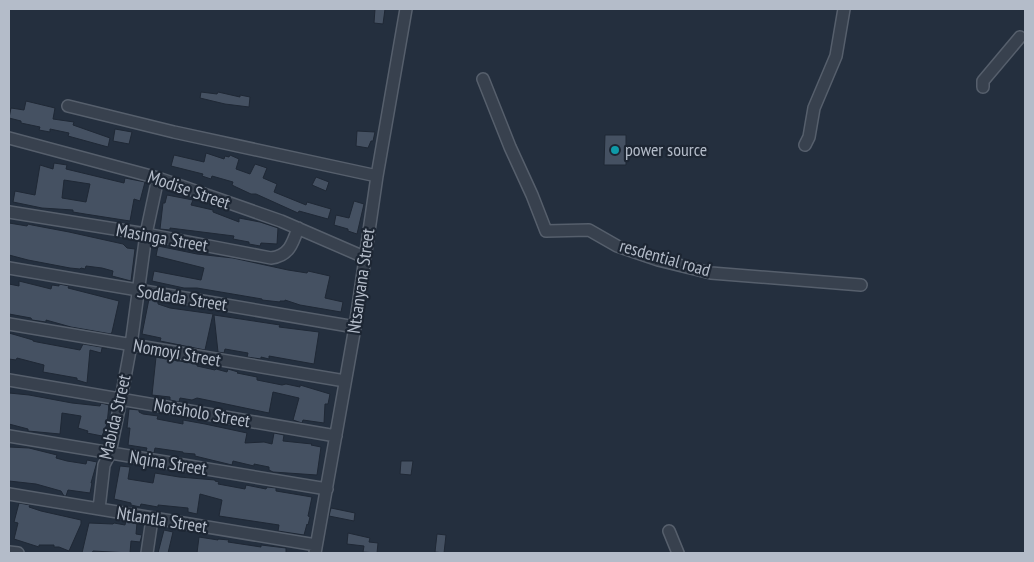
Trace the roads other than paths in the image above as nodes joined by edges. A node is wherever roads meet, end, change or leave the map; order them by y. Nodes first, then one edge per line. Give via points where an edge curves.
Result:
1 (406, 9) edge
2 (844, 9) edge
3 (1020, 37) dead end
4 (483, 79) dead end
5 (983, 87) dead end
6 (68, 106) dead end
7 (9, 138) edge
8 (805, 145) dead end
9 (377, 176) junction
10 (158, 178) junction
11 (9, 212) edge
12 (298, 228) junction
13 (146, 234) junction
14 (364, 257) junction
15 (9, 268) edge
16 (861, 286) dead end
17 (138, 291) junction
18 (9, 324) edge
19 (355, 327) junction
20 (131, 345) junction
21 (9, 380) edge
22 (345, 381) junction
23 (121, 399) junction
24 (9, 436) edge
25 (336, 436) junction
26 (110, 453) junction
27 (327, 489) junction
28 (9, 494) edge
29 (99, 510) junction
30 (152, 519) junction
31 (669, 531) dead end
32 (315, 549) edge
33 (9, 552) edge
34 (18, 553) edge
35 (147, 553) edge
36 (678, 553) edge

1 - 9 street, Ntsanyana Street
2 - 8 street via 836,56 814,108
3 - 5 street via 983,81
4 - 16 street, resdential road via 546,231 589,230 625,249 711,273
6 - 9 street
7 - 10 street, Modise Street
9 - 14 street, Ntsanyana Street
10 - 12 street, Modise Street
10 - 13 street, Mabida Street
11 - 13 street, Masinga Street
12 - 13 street, Masinga Street via 288,251 272,258
12 - 14 street, Modise Street
13 - 17 street, Mabida Street
14 - 19 street, Ntsanyana Street
15 - 17 street, Sodlada Street
17 - 19 street, Sodlada Street
17 - 20 street, Mabida Street
18 - 20 street, Nomoyi Street
19 - 22 street, Ntsanyana Street
20 - 22 street, Nomoyi Street
20 - 23 street, Mabida Street
21 - 23 street, Notsholo Street
22 - 25 street, Ntsanyana Street
23 - 25 street, Notsholo Street
23 - 26 street, Mabida Street
24 - 26 street, Nqina Street
25 - 27 street, Ntsanyana Street
26 - 27 street, Nqina Street
26 - 29 street, Mabida Street via 104,465
27 - 32 street, Ntsanyana Street
28 - 29 street, Ntlantla Street
29 - 30 street, Ntlantla Street
30 - 32 street, Ntlantla Street
30 - 35 street
31 - 36 street
33 - 34 street

